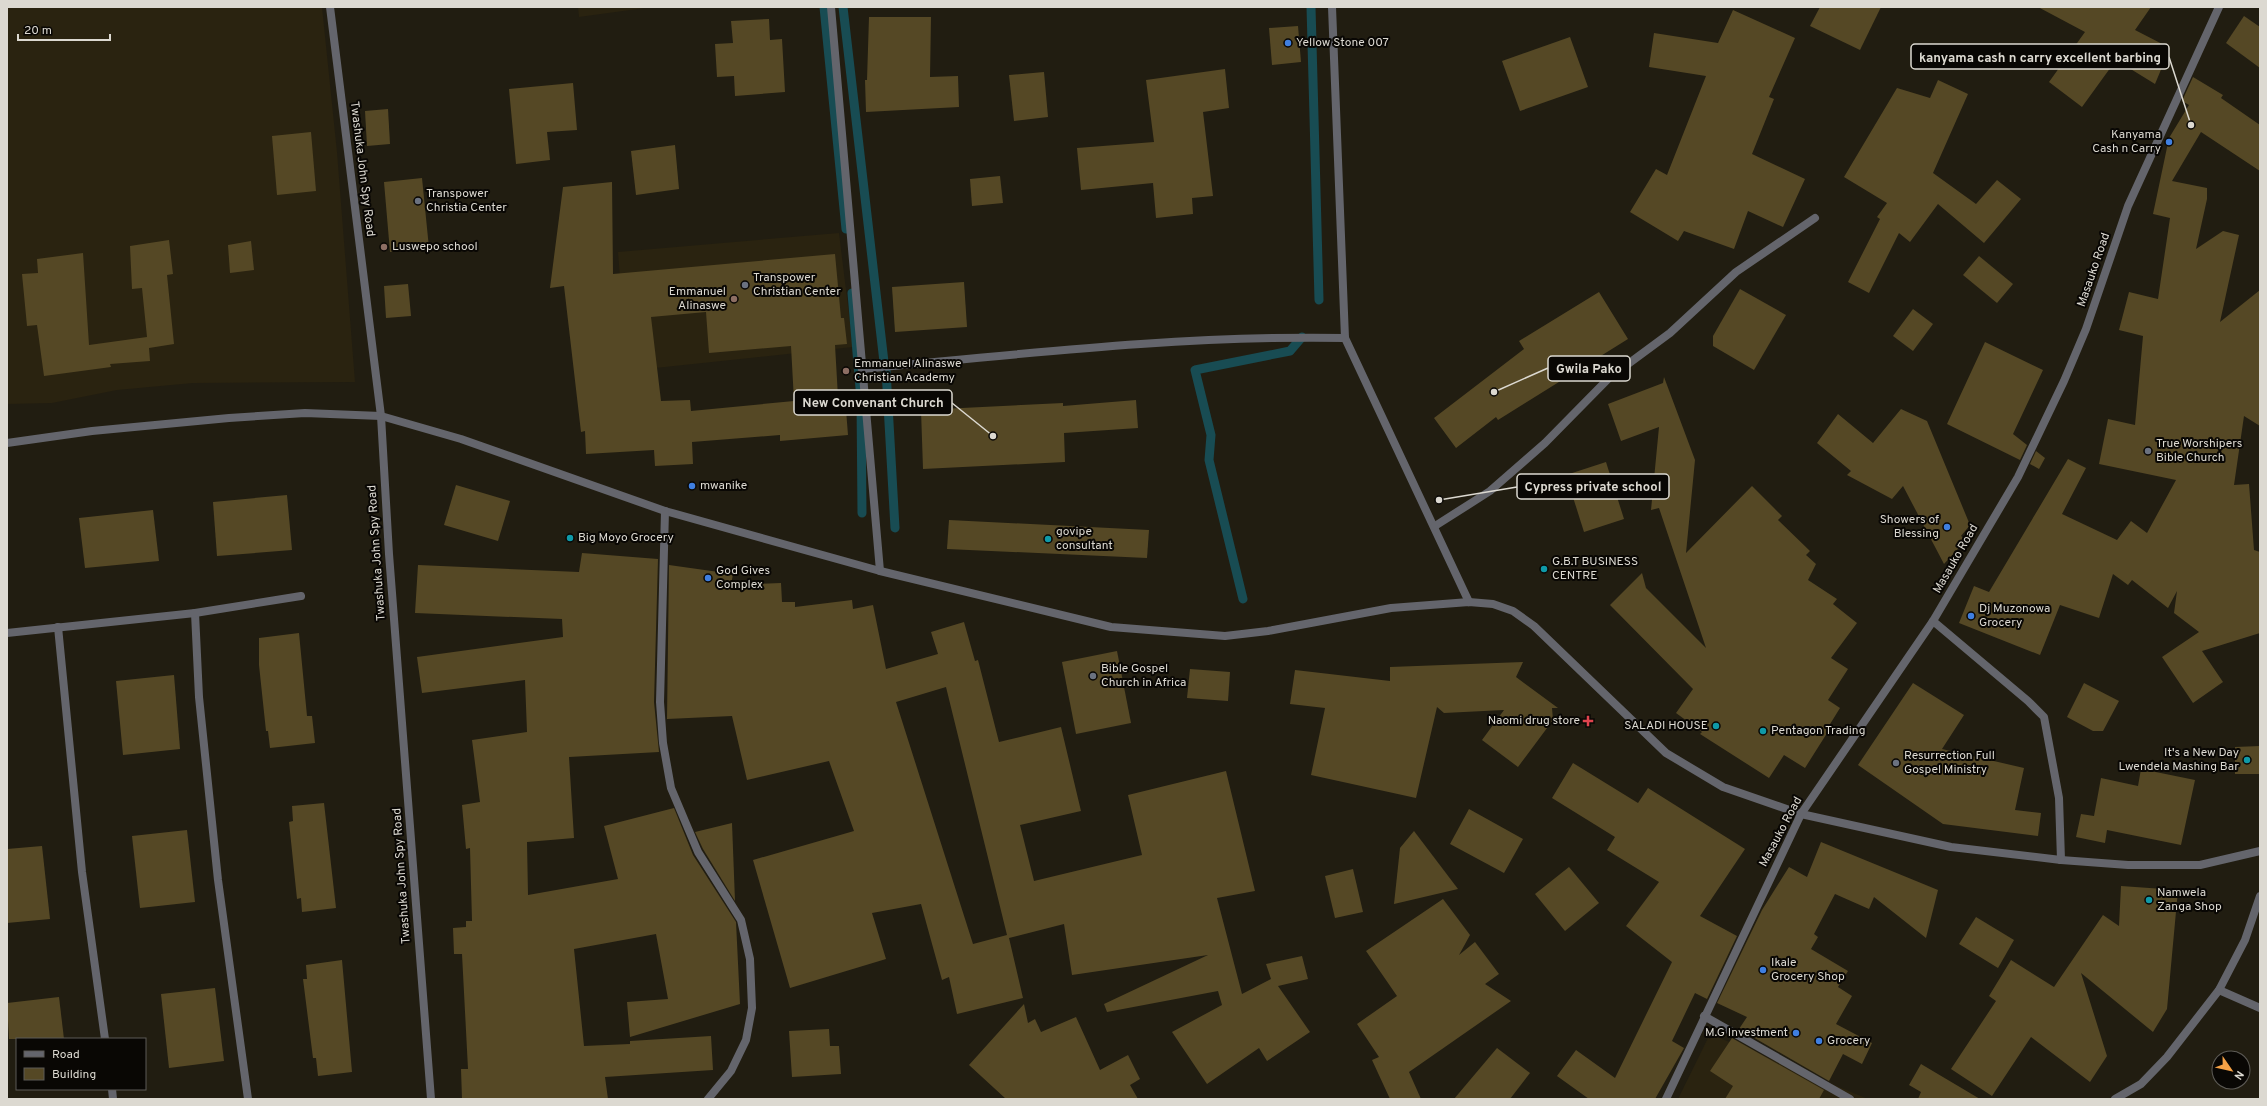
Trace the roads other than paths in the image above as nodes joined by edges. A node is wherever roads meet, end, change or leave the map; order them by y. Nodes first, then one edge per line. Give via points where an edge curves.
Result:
1 (330, 7) edge
2 (831, 7) edge
3 (1332, 7) edge
4 (2219, 7) edge
5 (1815, 218) dead end
6 (1345, 338) junction
7 (862, 368) junction
8 (381, 416) junction
9 (7, 443) edge
10 (665, 511) junction
11 (1435, 526) junction
12 (880, 572) junction
13 (301, 596) dead end
14 (1469, 602) junction
15 (195, 614) junction
16 (1933, 621) junction
17 (58, 627) junction
18 (7, 633) edge
19 (1801, 814) junction
20 (2260, 851) edge
21 (2061, 860) junction
22 (2260, 896) edge
23 (2219, 990) junction
24 (2260, 1008) edge
25 (1704, 1016) junction
26 (105, 1038) edge
27 (248, 1099) edge
28 (431, 1099) edge
29 (708, 1099) edge
30 (1666, 1099) edge
31 (1850, 1099) edge
32 (2115, 1099) edge

1 - 8 street, Twashuka John Spy Road
2 - 7 street
3 - 6 street
4 - 16 street, Masauko Road via 2128,206 2086,329 2064,382 2018,477
5 - 11 street via 1736,272 1670,333 1609,378 1546,443 1496,486
6 - 7 street via 1271,337 1178,341
6 - 11 street
7 - 12 street
8 - 9 street via 305,413 229,418 92,431
8 - 10 street via 461,439
8 - 28 street, Twashuka John Spy Road via 389,554
10 - 12 street
10 - 29 street via 660,702 663,743 671,788 698,852 741,920 750,959 752,1008 746,1040 731,1071
11 - 14 street
12 - 14 street via 1111,627 1225,636 1268,631 1391,608
13 - 15 street
14 - 19 street via 1494,604 1513,611 1534,626 1666,753 1695,772 1723,787
15 - 17 street
15 - 27 street via 199,697 218,880
16 - 19 street, Masauko Road
16 - 21 street via 2044,717 2058,798
17 - 18 street
17 - 26 street via 82,872
19 - 21 street via 1951,847
19 - 25 street, Masauko Road
20 - 21 street via 2200,865 2128,865
22 - 23 street via 2245,940
23 - 24 street
23 - 32 street via 2167,1057 2141,1084
25 - 30 street, Masauko Road
25 - 31 street

